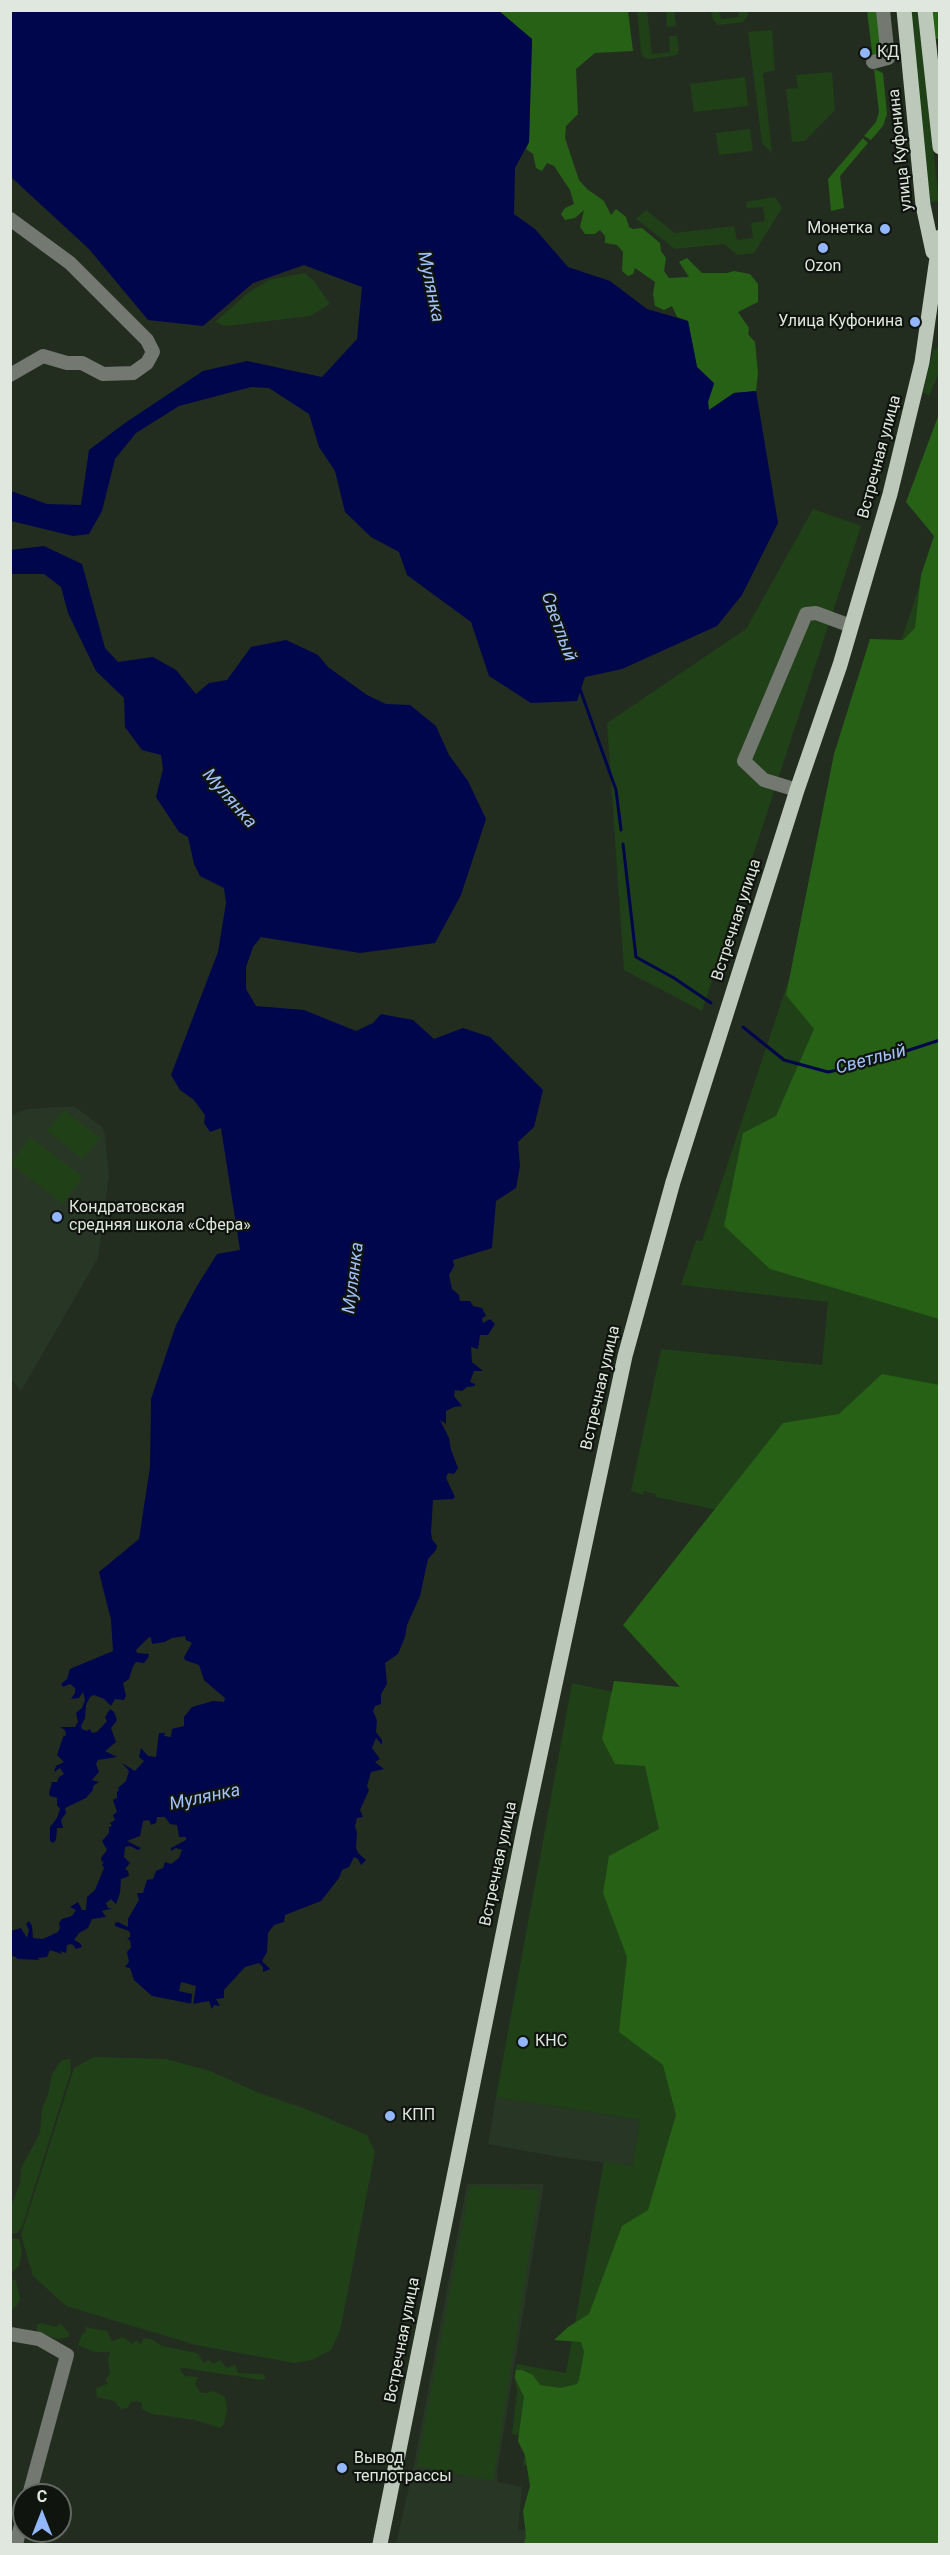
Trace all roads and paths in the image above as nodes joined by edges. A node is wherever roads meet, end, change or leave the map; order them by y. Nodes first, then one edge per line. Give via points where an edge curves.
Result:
1 (883, 10) edge
2 (904, 10) edge
3 (925, 10) edge
4 (873, 62) dead end
5 (939, 147) edge
6 (10, 219) edge
7 (939, 237) edge
8 (937, 261) edge
9 (10, 375) edge
10 (851, 626) junction
11 (797, 790) junction
12 (10, 2334) edge
13 (32, 2483) edge
14 (380, 2544) edge

1 - 4 street via 888,58
2 - 8 main road, улица Куфонина via 923,205
3 - 5 main road
6 - 9 street via 70,263 147,340 153,352 147,363 133,373 103,374 82,363 43,356
7 - 8 main road
8 - 10 main road, Встречная улица via 917,386
10 - 11 main road, Встречная улица
10 - 11 street via 816,613 806,614 744,761 764,780
11 - 14 main road, Встречная улица via 673,1182 625,1356
12 - 13 street via 39,2339 68,2355

